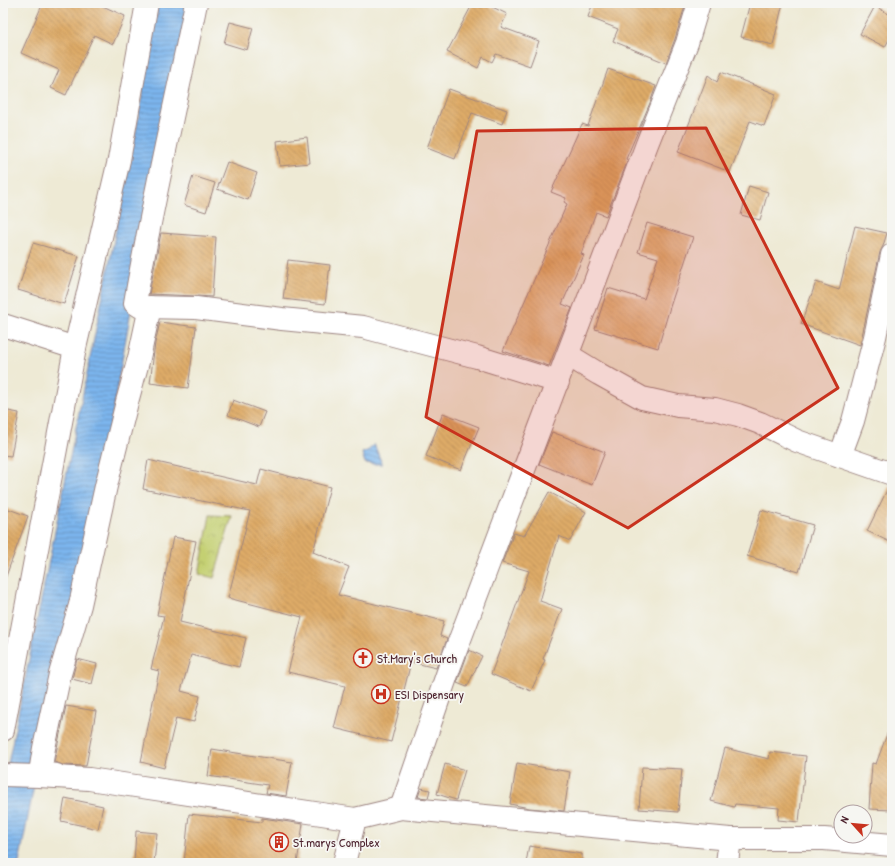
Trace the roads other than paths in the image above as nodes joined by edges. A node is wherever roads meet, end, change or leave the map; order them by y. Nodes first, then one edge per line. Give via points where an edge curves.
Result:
1 (147, 3) edge
2 (196, 3) edge
3 (699, 3) edge
4 (892, 255) edge
5 (150, 307) junction
6 (3, 325) edge
7 (74, 348) junction
8 (568, 355) junction
9 (558, 382) junction
10 (840, 456) junction
11 (892, 474) edge
12 (3, 730) edge
13 (3, 774) edge
14 (89, 779) junction
15 (402, 808) junction
16 (355, 819) junction
17 (730, 839) junction
18 (892, 845) edge
19 (344, 863) edge
20 (727, 863) edge

1 - 7 street via 119,160
2 - 5 street via 158,181 136,304 140,307
3 - 8 street via 687,43
4 - 10 street via 875,337 853,421
5 - 9 street via 196,308 363,327 477,357
5 - 14 street via 80,605 60,674 40,773
6 - 7 street
7 - 12 street
8 - 9 street
8 - 10 street via 642,398 738,415 797,441
9 - 15 street via 451,663
10 - 11 street
13 - 14 street
14 - 16 street
15 - 16 street
15 - 17 street
16 - 19 street
17 - 18 street via 824,839
17 - 20 street

